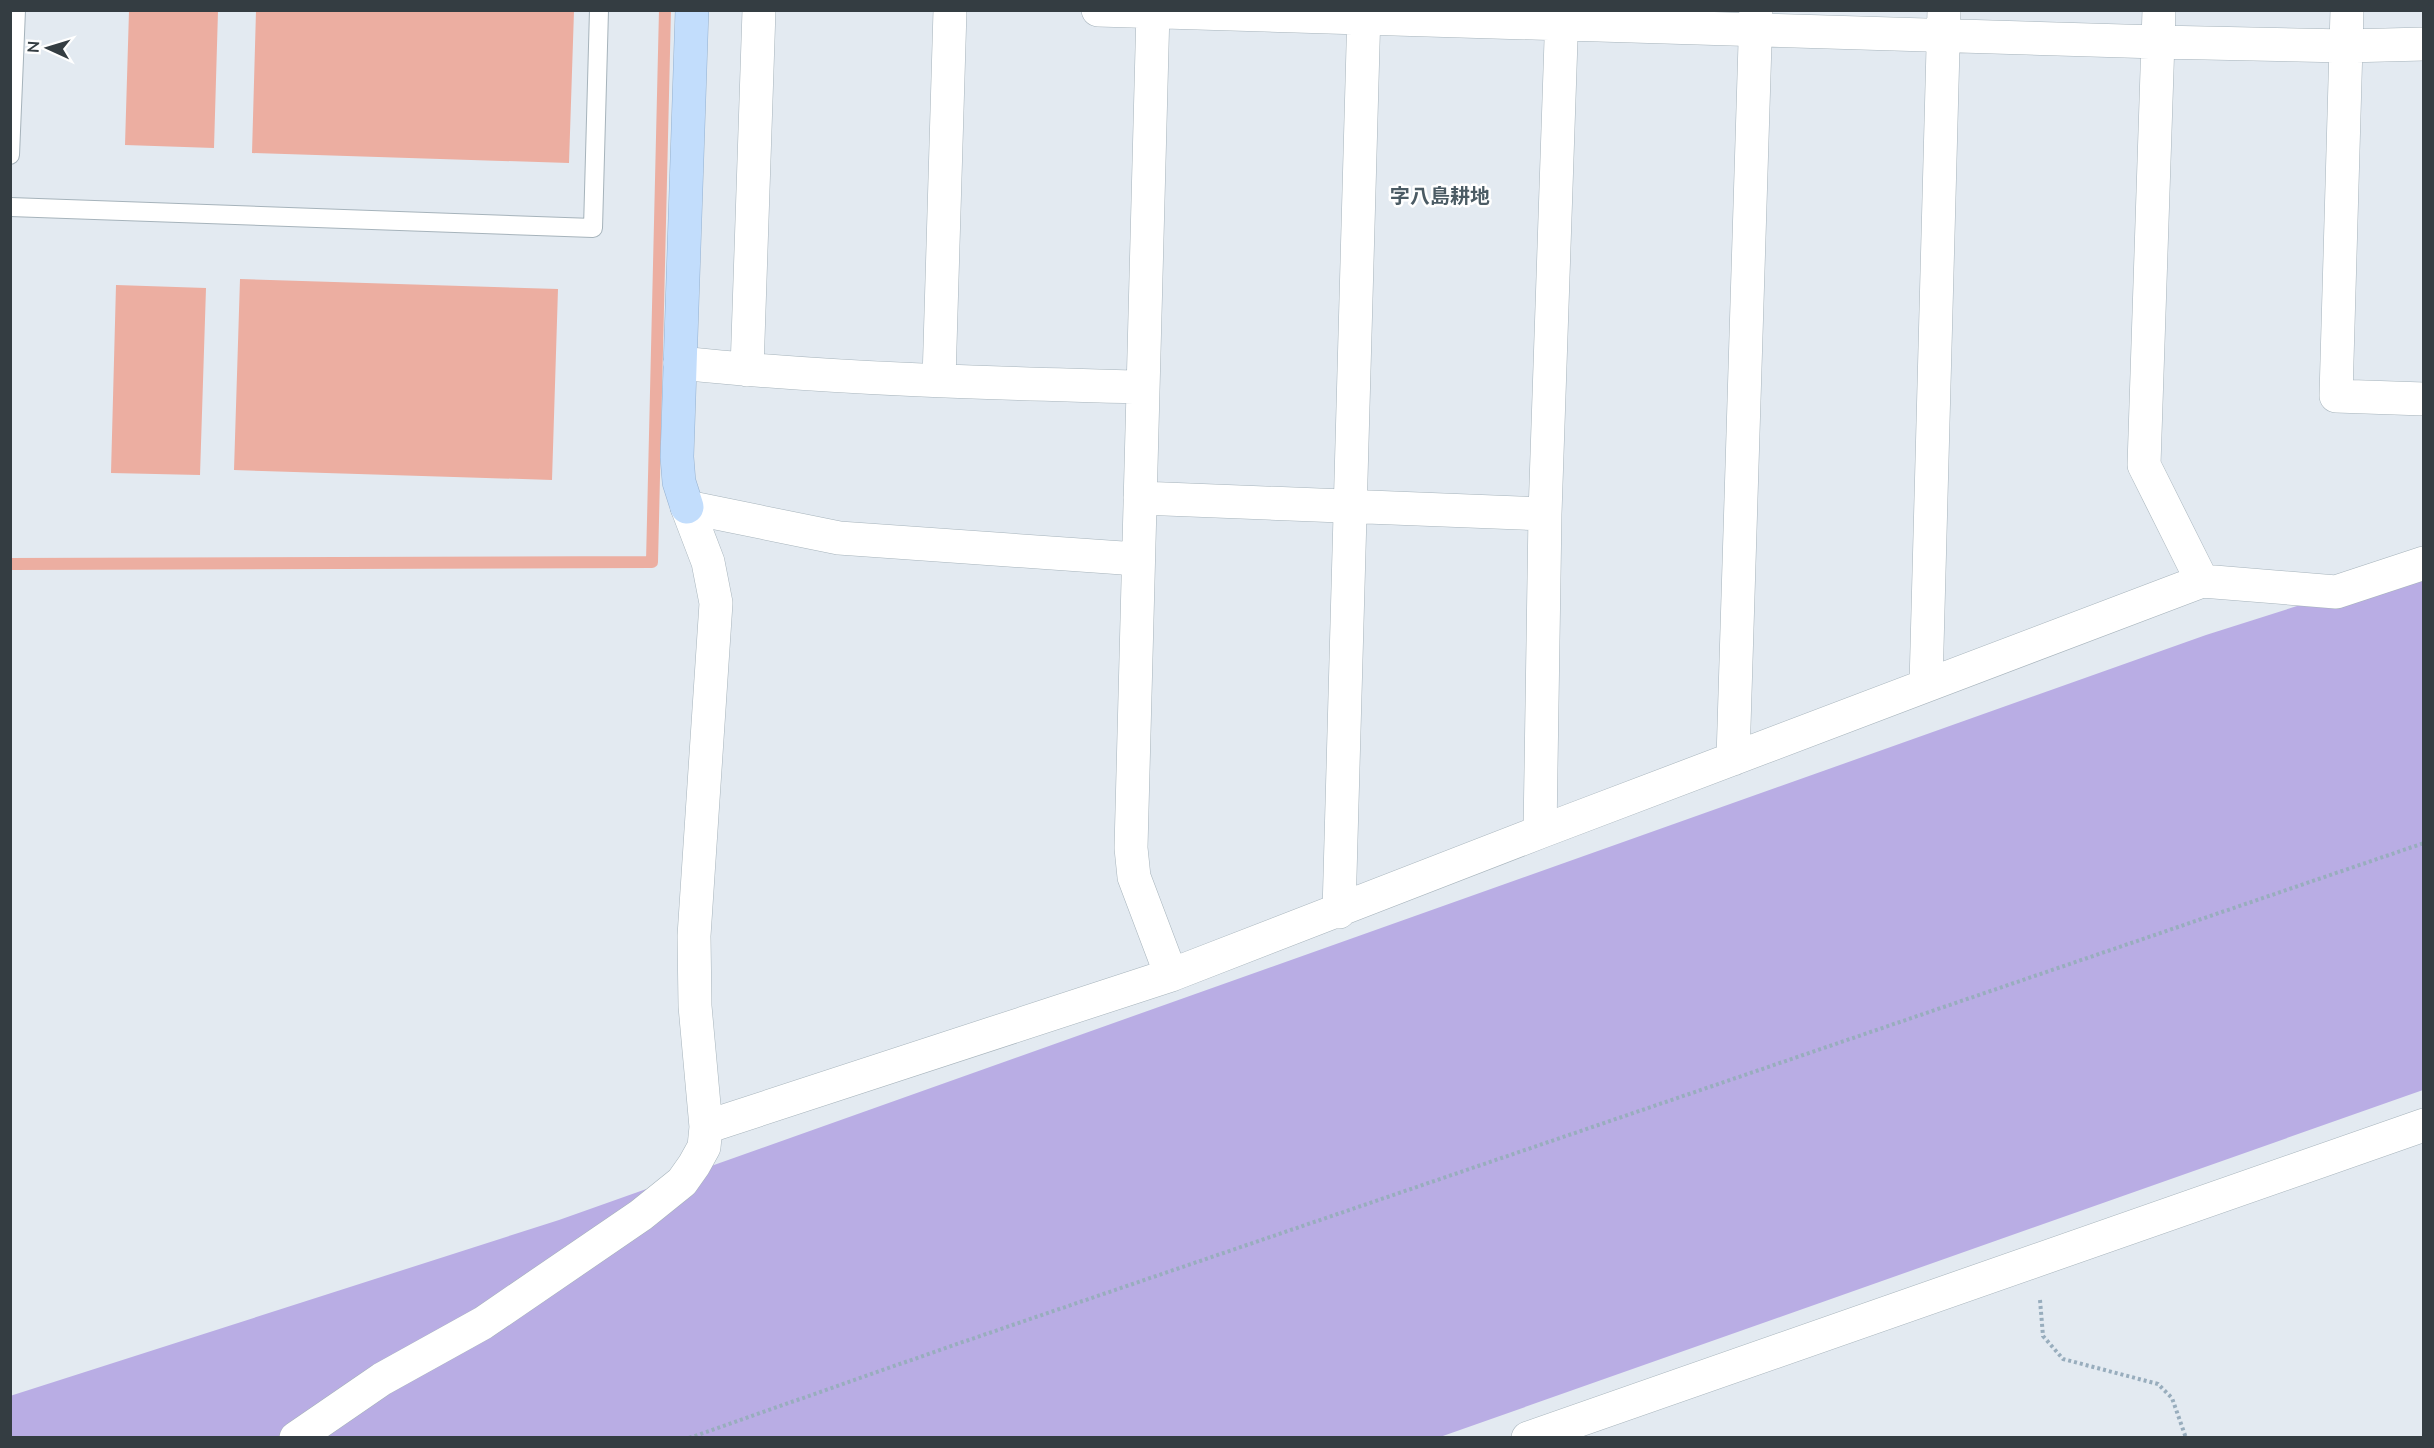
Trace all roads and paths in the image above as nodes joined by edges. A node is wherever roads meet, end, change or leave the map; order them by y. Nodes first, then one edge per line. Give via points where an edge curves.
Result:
1 (16, 10) edge
2 (598, 10) edge
3 (692, 10) edge
4 (759, 10) edge
5 (950, 10) edge
6 (1098, 10) edge
7 (2347, 10) edge
8 (1153, 11) edge
9 (1364, 14) edge
10 (1562, 17) edge
11 (1756, 20) edge
12 (1944, 22) edge
13 (2159, 26) edge
14 (2424, 44) edge
15 (2346, 46) junction
16 (10, 155) edge
17 (10, 207) edge
18 (680, 363) junction
19 (747, 370) junction
20 (939, 380) junction
21 (1142, 387) junction
22 (2424, 399) edge
23 (1140, 498) junction
24 (687, 507) junction
25 (1352, 507) junction
26 (1545, 514) junction
27 (1137, 559) junction
28 (2424, 563) edge
29 (2202, 581) junction
30 (1926, 685) junction
31 (1732, 759) junction
32 (1540, 832) junction
33 (2424, 843) edge
34 (1339, 912) junction
35 (1172, 975) junction
36 (2424, 1125) edge
37 (706, 1127) junction
38 (2045, 1256) junction
39 (296, 1437) edge
40 (689, 1437) edge
41 (1528, 1437) edge
42 (2186, 1437) edge

1 - 16 lane
2 - 17 lane via 593,228
3 - 18 street
4 - 19 street
5 - 20 street
6 - 8 street
7 - 15 street
8 - 9 street
8 - 21 street
9 - 10 street
9 - 25 street
10 - 11 street
10 - 26 street
11 - 12 street
11 - 31 street
12 - 13 street
12 - 30 street
13 - 15 street
13 - 29 street via 2145,465
14 - 15 street
15 - 22 street via 2336,396
18 - 19 street
18 - 24 street via 677,465
19 - 20 street
20 - 21 street
21 - 23 street
23 - 25 street
23 - 27 street
24 - 27 street via 839,538
24 - 37 street via 708,562 716,603 694,936 695,1006
25 - 26 street
25 - 34 street
26 - 32 street
27 - 35 street via 1132,864
28 - 29 street via 2336,592
29 - 30 street
30 - 31 street
31 - 32 street
32 - 34 street
33 - 40 path
34 - 35 street
35 - 37 street
36 - 38 street
37 - 39 street via 704,1147 688,1174 668,1195 483,1323 382,1379
38 - 41 street
38 - 42 path via 2039,1305 2043,1336 2063,1359 2158,1384 2172,1398

